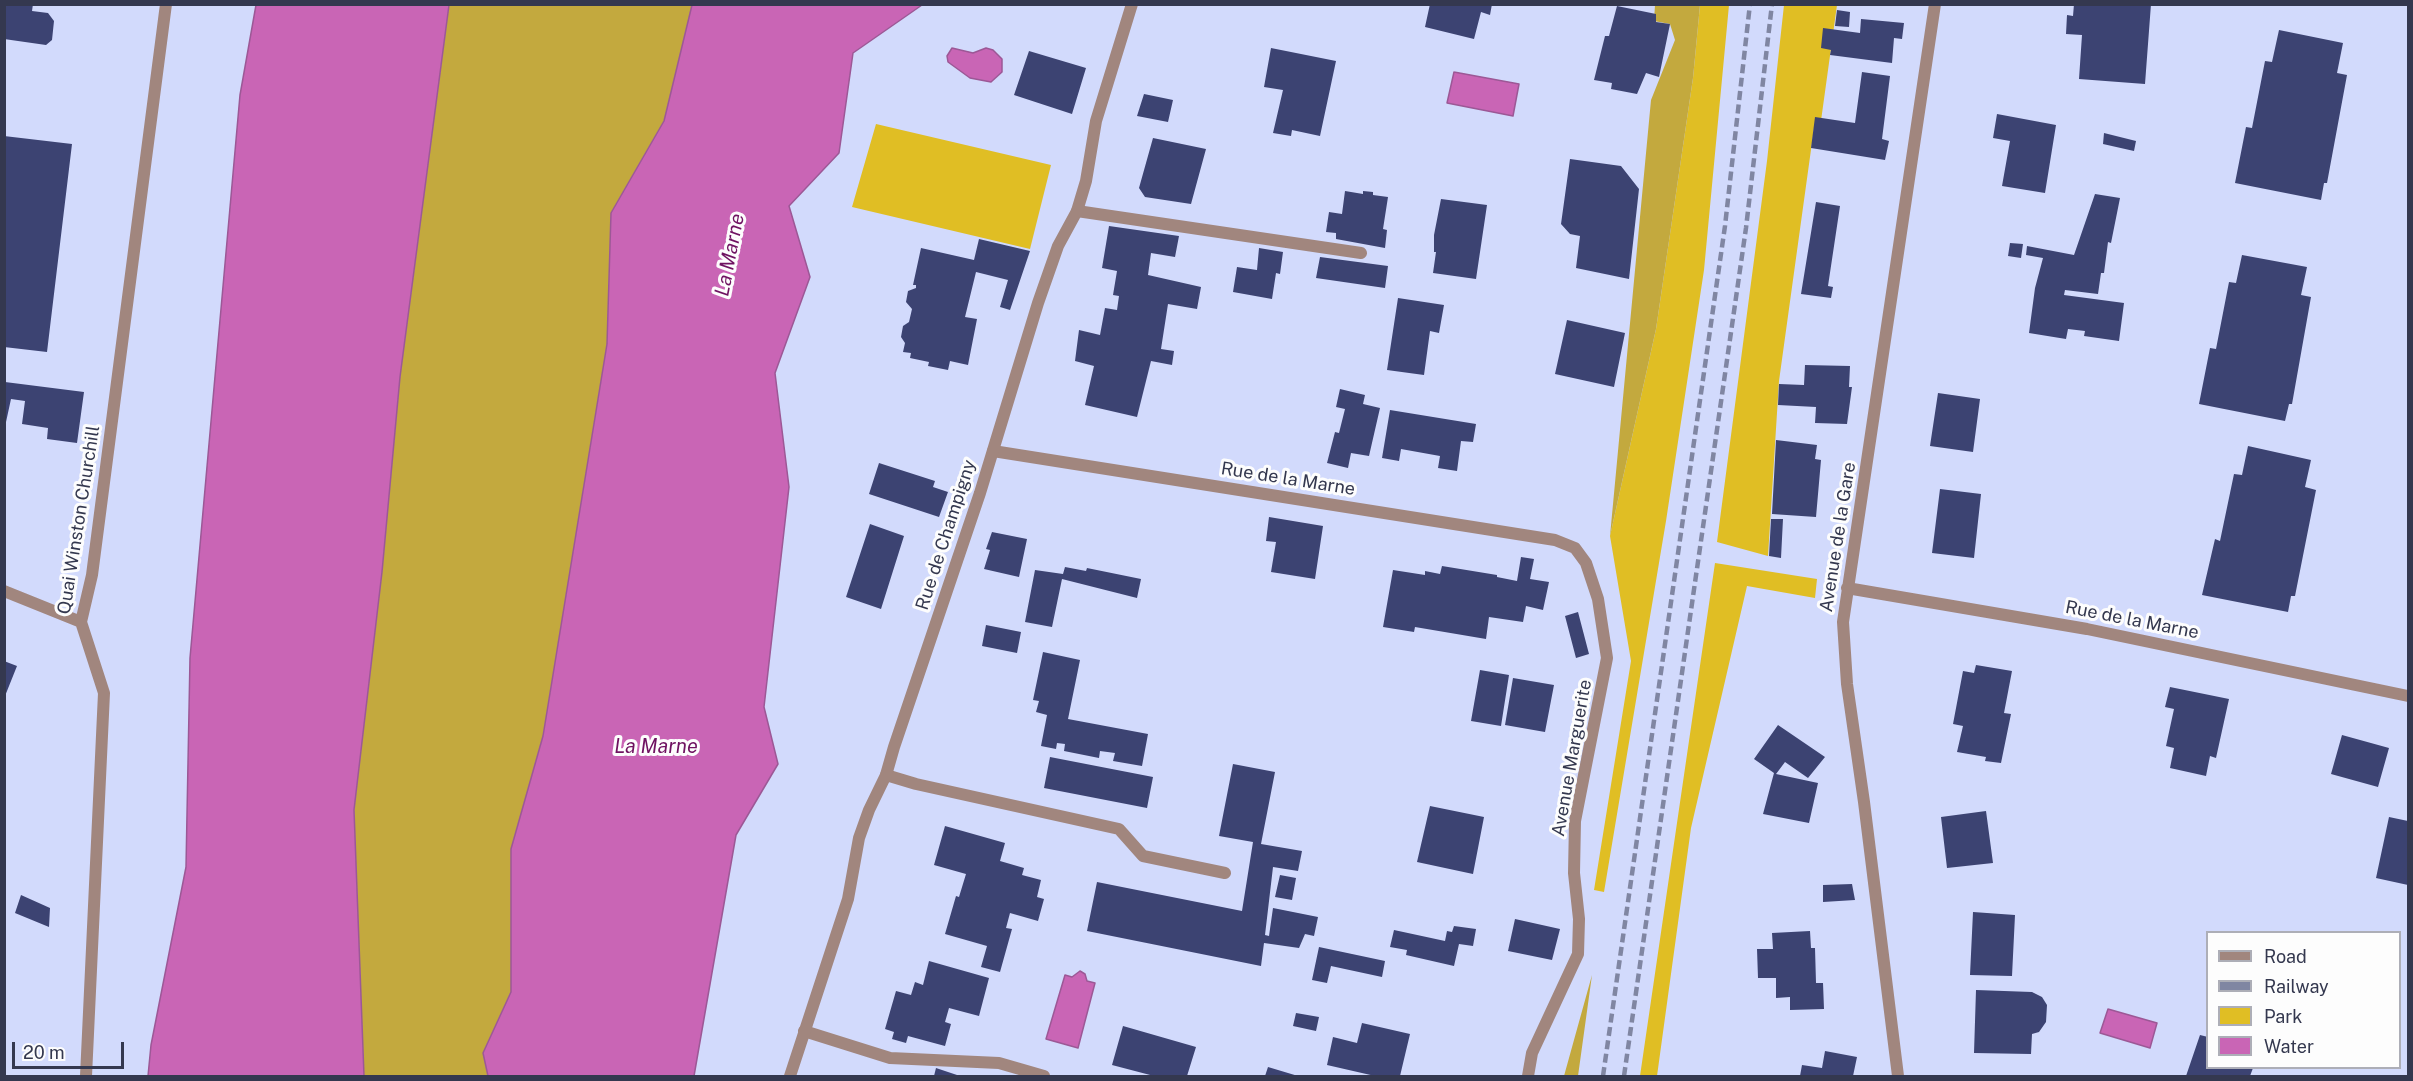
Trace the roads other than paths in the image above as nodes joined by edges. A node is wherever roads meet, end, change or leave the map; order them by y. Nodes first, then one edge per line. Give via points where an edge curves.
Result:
1 (166, 4) edge
2 (1132, 4) edge
3 (1935, 4) edge
4 (1077, 211) junction
5 (1361, 253) dead end
6 (993, 451) junction
7 (1575, 548) joint
8 (1847, 588) junction
9 (4, 591) edge
10 (81, 622) junction
11 (2409, 696) edge
12 (886, 775) junction
13 (1225, 873) dead end
14 (804, 1030) junction
15 (86, 1077) edge
16 (790, 1077) edge
17 (1044, 1077) edge
18 (1528, 1077) edge
19 (1898, 1077) edge

1 - 10 street, Quai Winston Churchill via 92,575
2 - 4 street, Rue de Champigny via 1096,121
3 - 8 street, Avenue de la Gare
4 - 5 street
4 - 6 street, Rue de Champigny via 1055,255
6 - 7 street, Rue de la Marne via 1555,540
6 - 12 street, Rue de Champigny
7 - 18 street, Avenue Marguerite via 1586,563 1598,598 1607,658 1575,820 1578,954 1532,1053
8 - 11 street, Rue de la Marne via 2087,629
8 - 19 street, Avenue de la Gare via 1842,622 1847,684
9 - 10 street
10 - 15 street, Quai Winston Churchill via 104,693
12 - 13 street via 1119,829 1143,856
12 - 14 street, Rue de Champigny via 859,838 848,898
14 - 16 street, Rue de Champigny
14 - 17 street via 890,1058 999,1063

